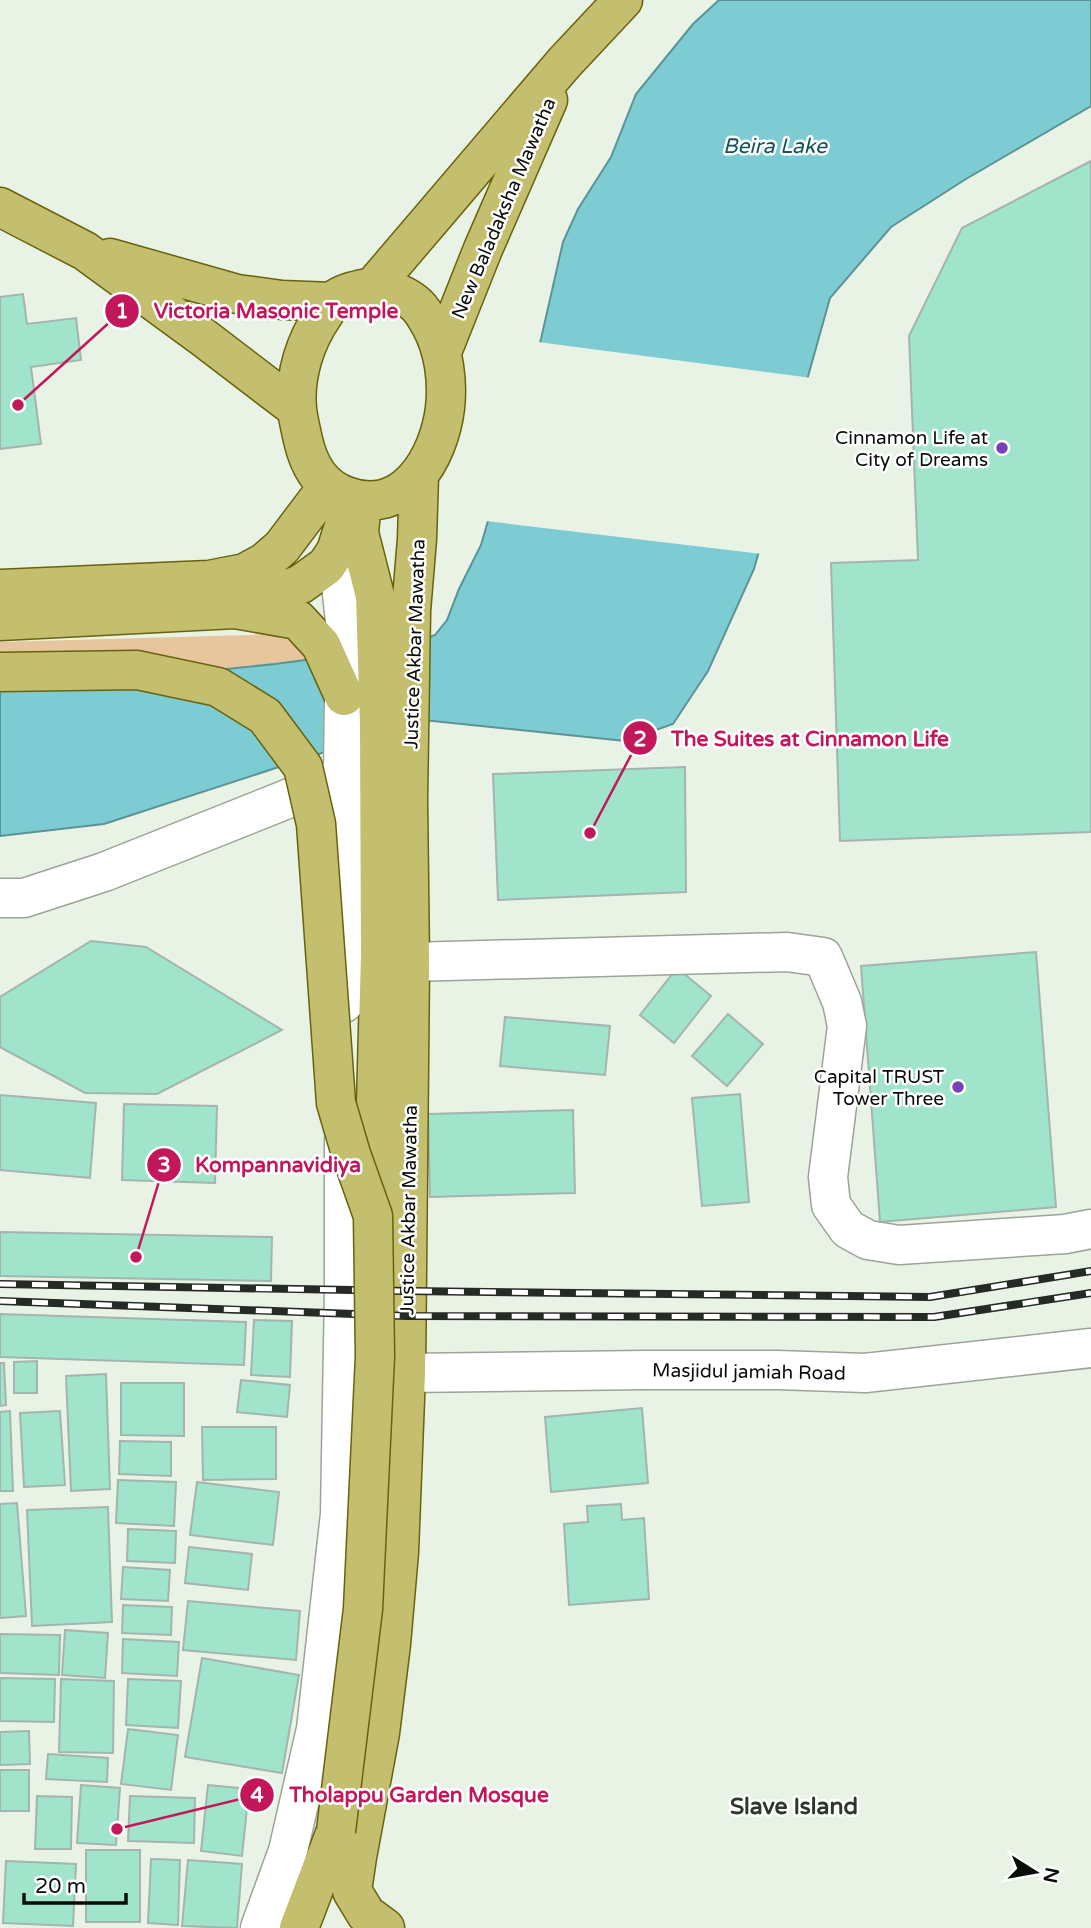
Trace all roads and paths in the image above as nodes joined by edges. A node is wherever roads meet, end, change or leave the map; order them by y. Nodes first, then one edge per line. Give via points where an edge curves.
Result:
1 (623, 0) edge
2 (564, 63) junction
3 (0, 207) edge
4 (85, 251) junction
5 (373, 287) junction
6 (332, 302) junction
7 (442, 352) junction
8 (297, 409) junction
9 (419, 476) junction
10 (350, 505) junction
11 (0, 589) edge
12 (235, 609) junction
13 (0, 621) edge
14 (0, 672) edge
15 (344, 696) junction
16 (344, 775) junction
17 (0, 898) edge
18 (410, 961) junction
19 (373, 1216) junction
20 (1091, 1229) edge
21 (1091, 1348) edge
22 (407, 1373) junction
23 (260, 1928) edge
24 (299, 1928) edge
25 (385, 1928) edge

1 - 2 main road, New Baladaksha Mawatha
2 - 5 main road, New Baladaksha Mawatha
2 - 7 main road, New Baladaksha Mawatha
3 - 4 main road
4 - 6 main road via 237,294
4 - 8 main road
5 - 6 main road via 348,292
5 - 7 main road via 413,301 424,313
6 - 8 main road via 305,350
7 - 9 main road via 445,407
8 - 10 main road via 315,473
9 - 10 main road via 398,494
9 - 18 main road, Justice Akbar Mawatha via 411,611
10 - 11 main road via 245,573 209,580
10 - 12 main road via 336,551 326,566 301,584
10 - 15 street via 341,584
10 - 19 main road, Justice Akbar Mawatha via 375,596 380,955
12 - 13 main road
12 - 15 main road via 298,620 321,645
14 - 19 main road, bridge via 137,670 218,687 265,716 303,767 316,824 336,1103
15 - 16 street
16 - 17 street via 104,872 24,898
16 - 23 street via 340,1514 316,1729 288,1851
18 - 20 street via 787,952 823,957 847,1027 828,1177 831,1205 848,1229 869,1240 899,1245
18 - 22 main road, Justice Akbar Mawatha
19 - 24 main road, Justice Akbar Mawatha, bridge via 374,1356 363,1609 336,1832
21 - 22 street, Masjidul jamiah Road via 865,1373
22 - 25 main road, Justice Akbar Mawatha via 391,1644 352,1891 366,1914

